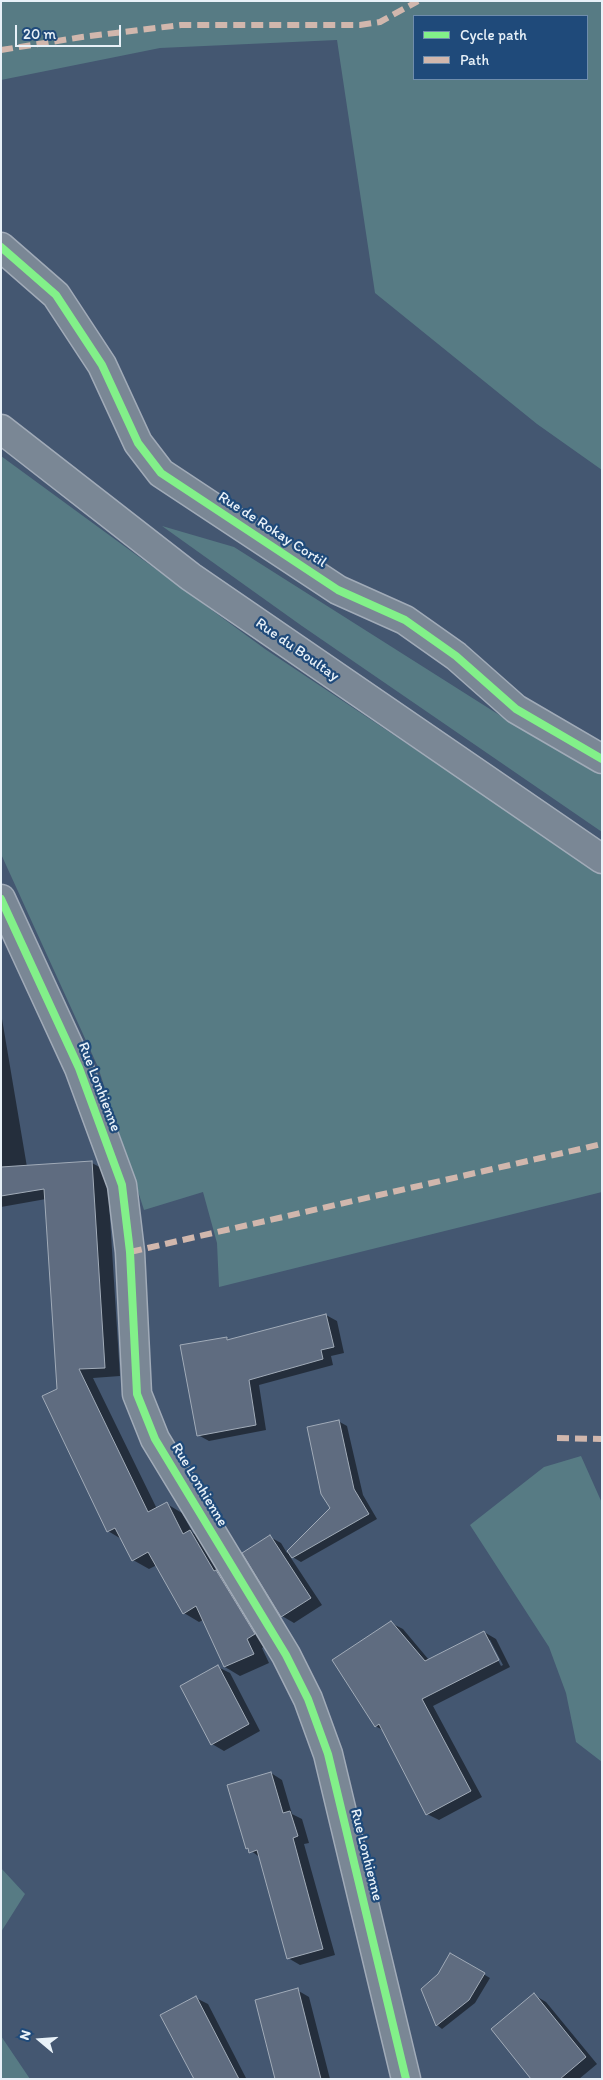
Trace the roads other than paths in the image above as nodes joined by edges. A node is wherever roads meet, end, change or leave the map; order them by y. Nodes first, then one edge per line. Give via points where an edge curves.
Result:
1 (1, 247) edge
2 (1, 429) edge
3 (602, 759) edge
4 (602, 860) edge
5 (1, 899) edge
6 (406, 2079) edge

1 - 3 street, Rue de Rokay Cortil via 56,295 102,365 138,443 161,473 338,590 405,620 456,656 516,709
2 - 4 street, Rue du Boultay via 191,577
5 - 6 street, Rue Lonhienne via 80,1068 122,1185 130,1252 137,1394 155,1439 286,1655 308,1699 328,1754

